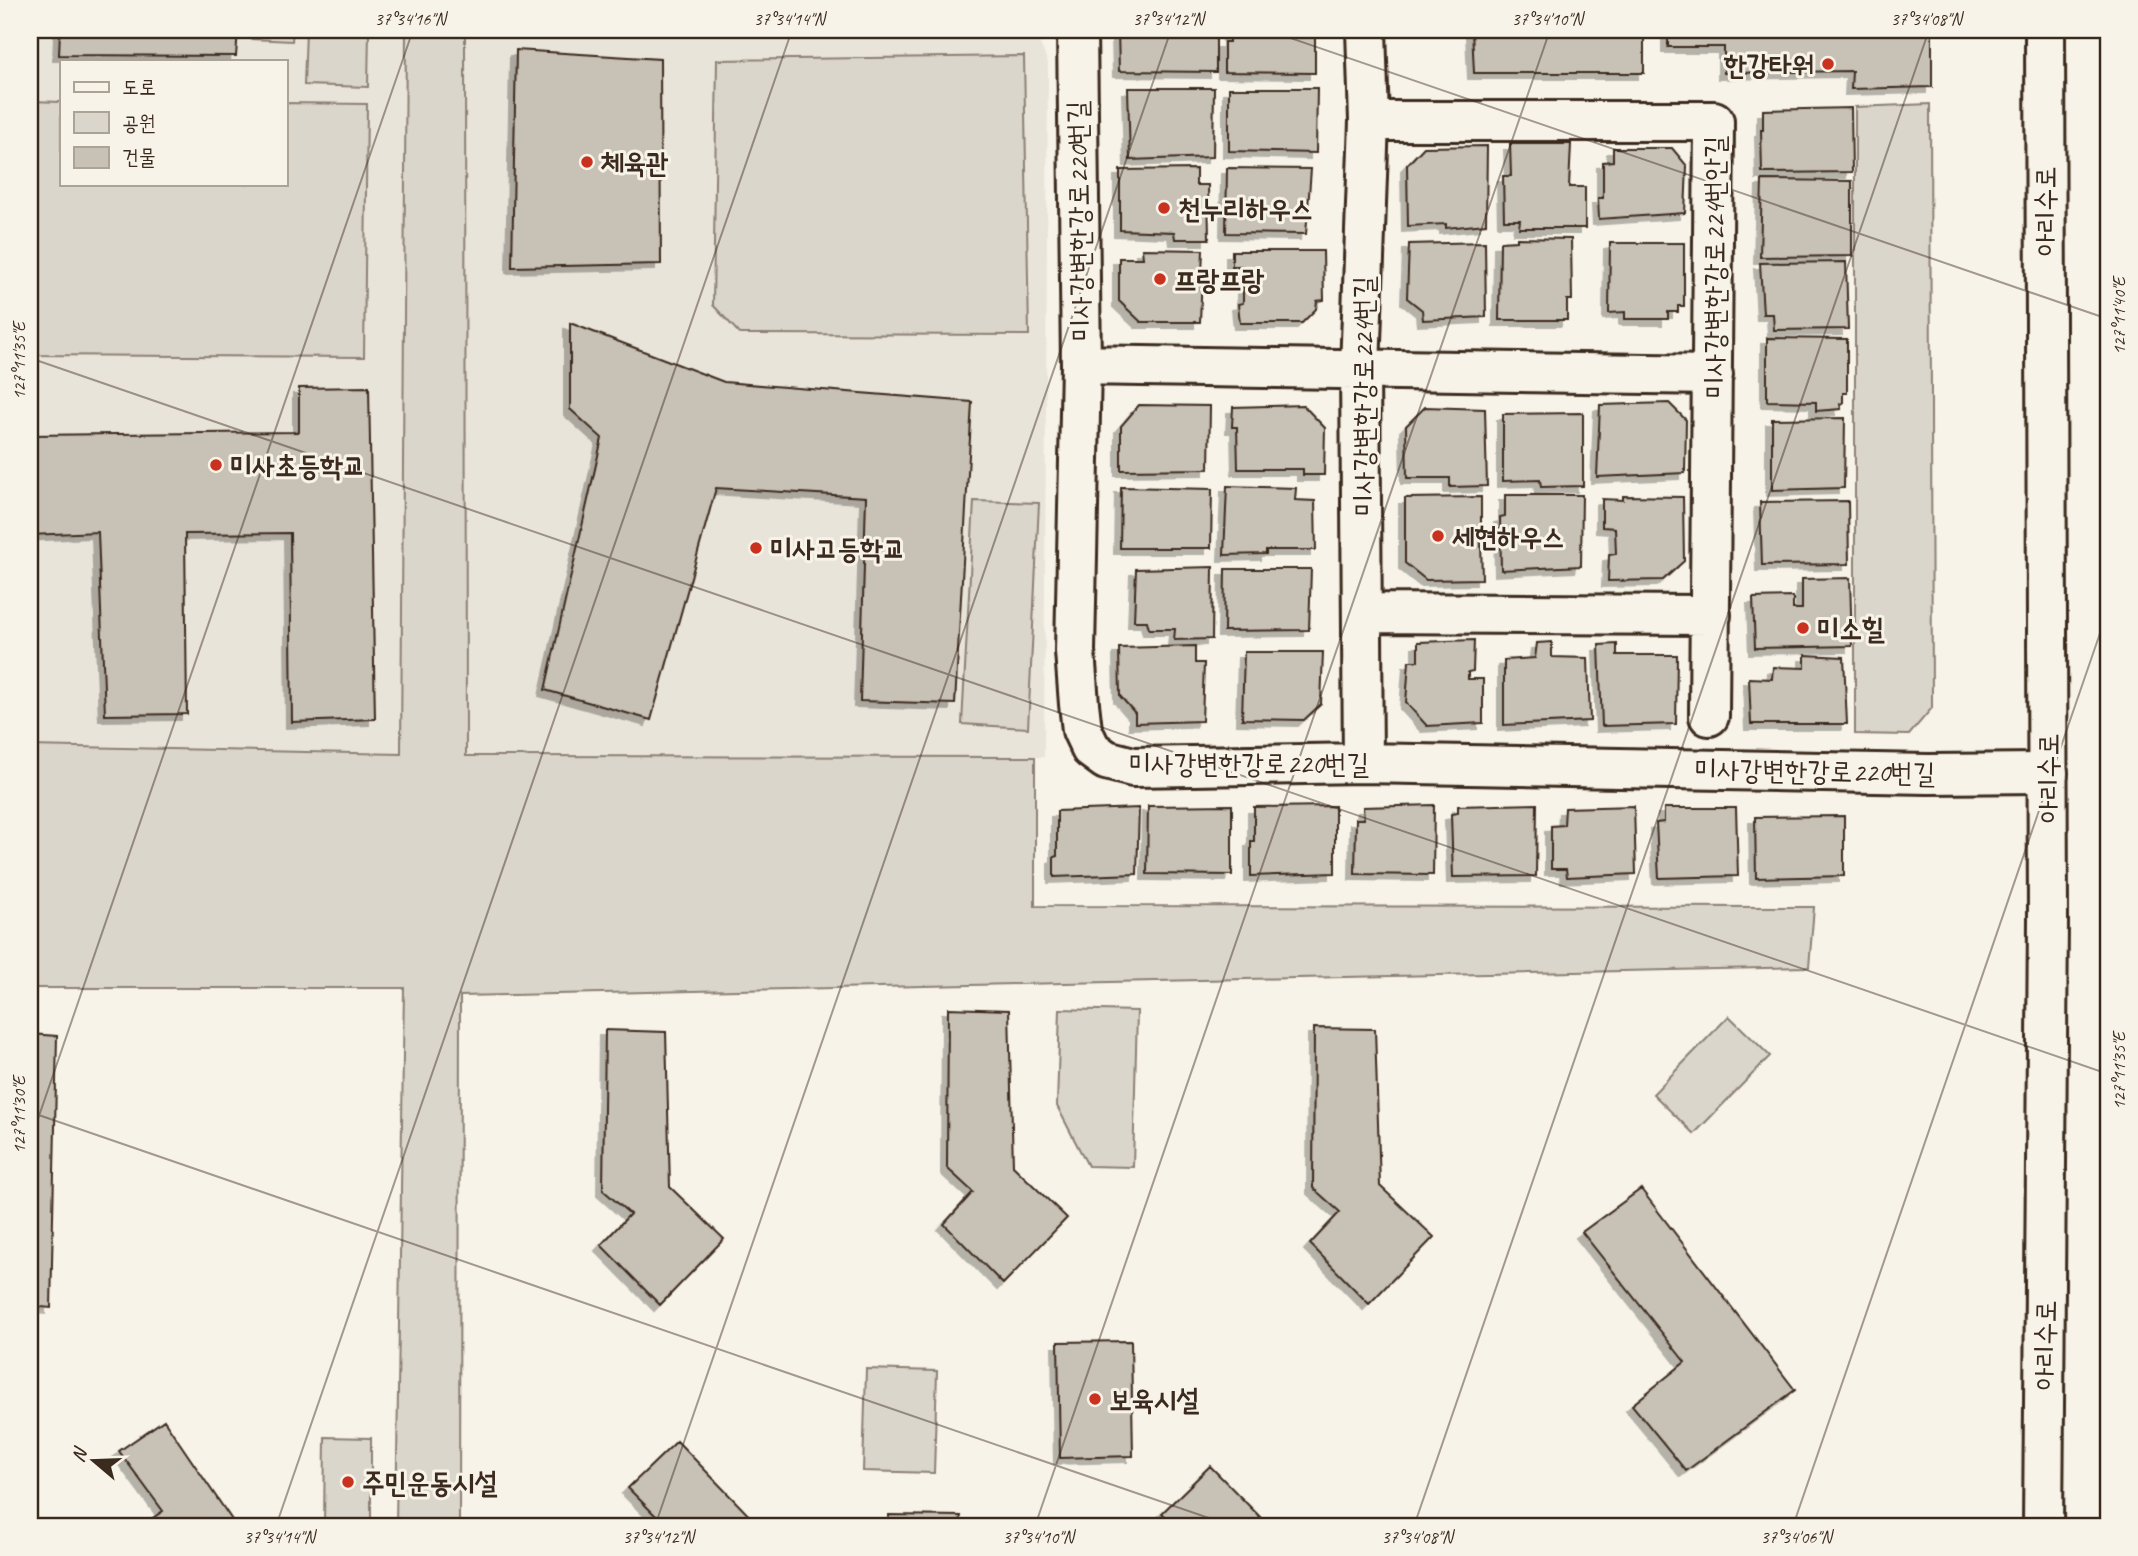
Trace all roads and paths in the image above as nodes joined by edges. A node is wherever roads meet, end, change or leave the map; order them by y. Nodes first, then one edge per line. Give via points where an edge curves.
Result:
1 (1077, 30) edge
2 (1366, 30) edge
3 (2045, 30) edge
4 (1368, 121) junction
5 (1080, 365) junction
6 (1360, 369) junction
7 (1713, 375) junction
8 (1364, 613) junction
9 (1712, 615) junction
10 (1709, 716) dead end
11 (1363, 763) junction
12 (2048, 773) junction
13 (2043, 1526) edge

1 - 5 street, 미사강변한강로220번길
2 - 4 street, 미사강변한강로224번길
3 - 12 street, 아리수로
4 - 6 street, 미사강변한강로224번길
4 - 7 street, 미사강변한강로224번안길 via 1714,121
5 - 6 street
5 - 11 street, 미사강변한강로220번길 via 1076,651 1082,730 1091,750 1106,760 1133,767
6 - 7 street
6 - 8 street, 미사강변한강로224번길
7 - 9 street, 미사강변한강로224번안길
8 - 9 street
8 - 11 street, 미사강변한강로224번길
9 - 10 street, 미사강변한강로224번안길
11 - 12 street, 미사강변한강로220번길
12 - 13 street, 아리수로

